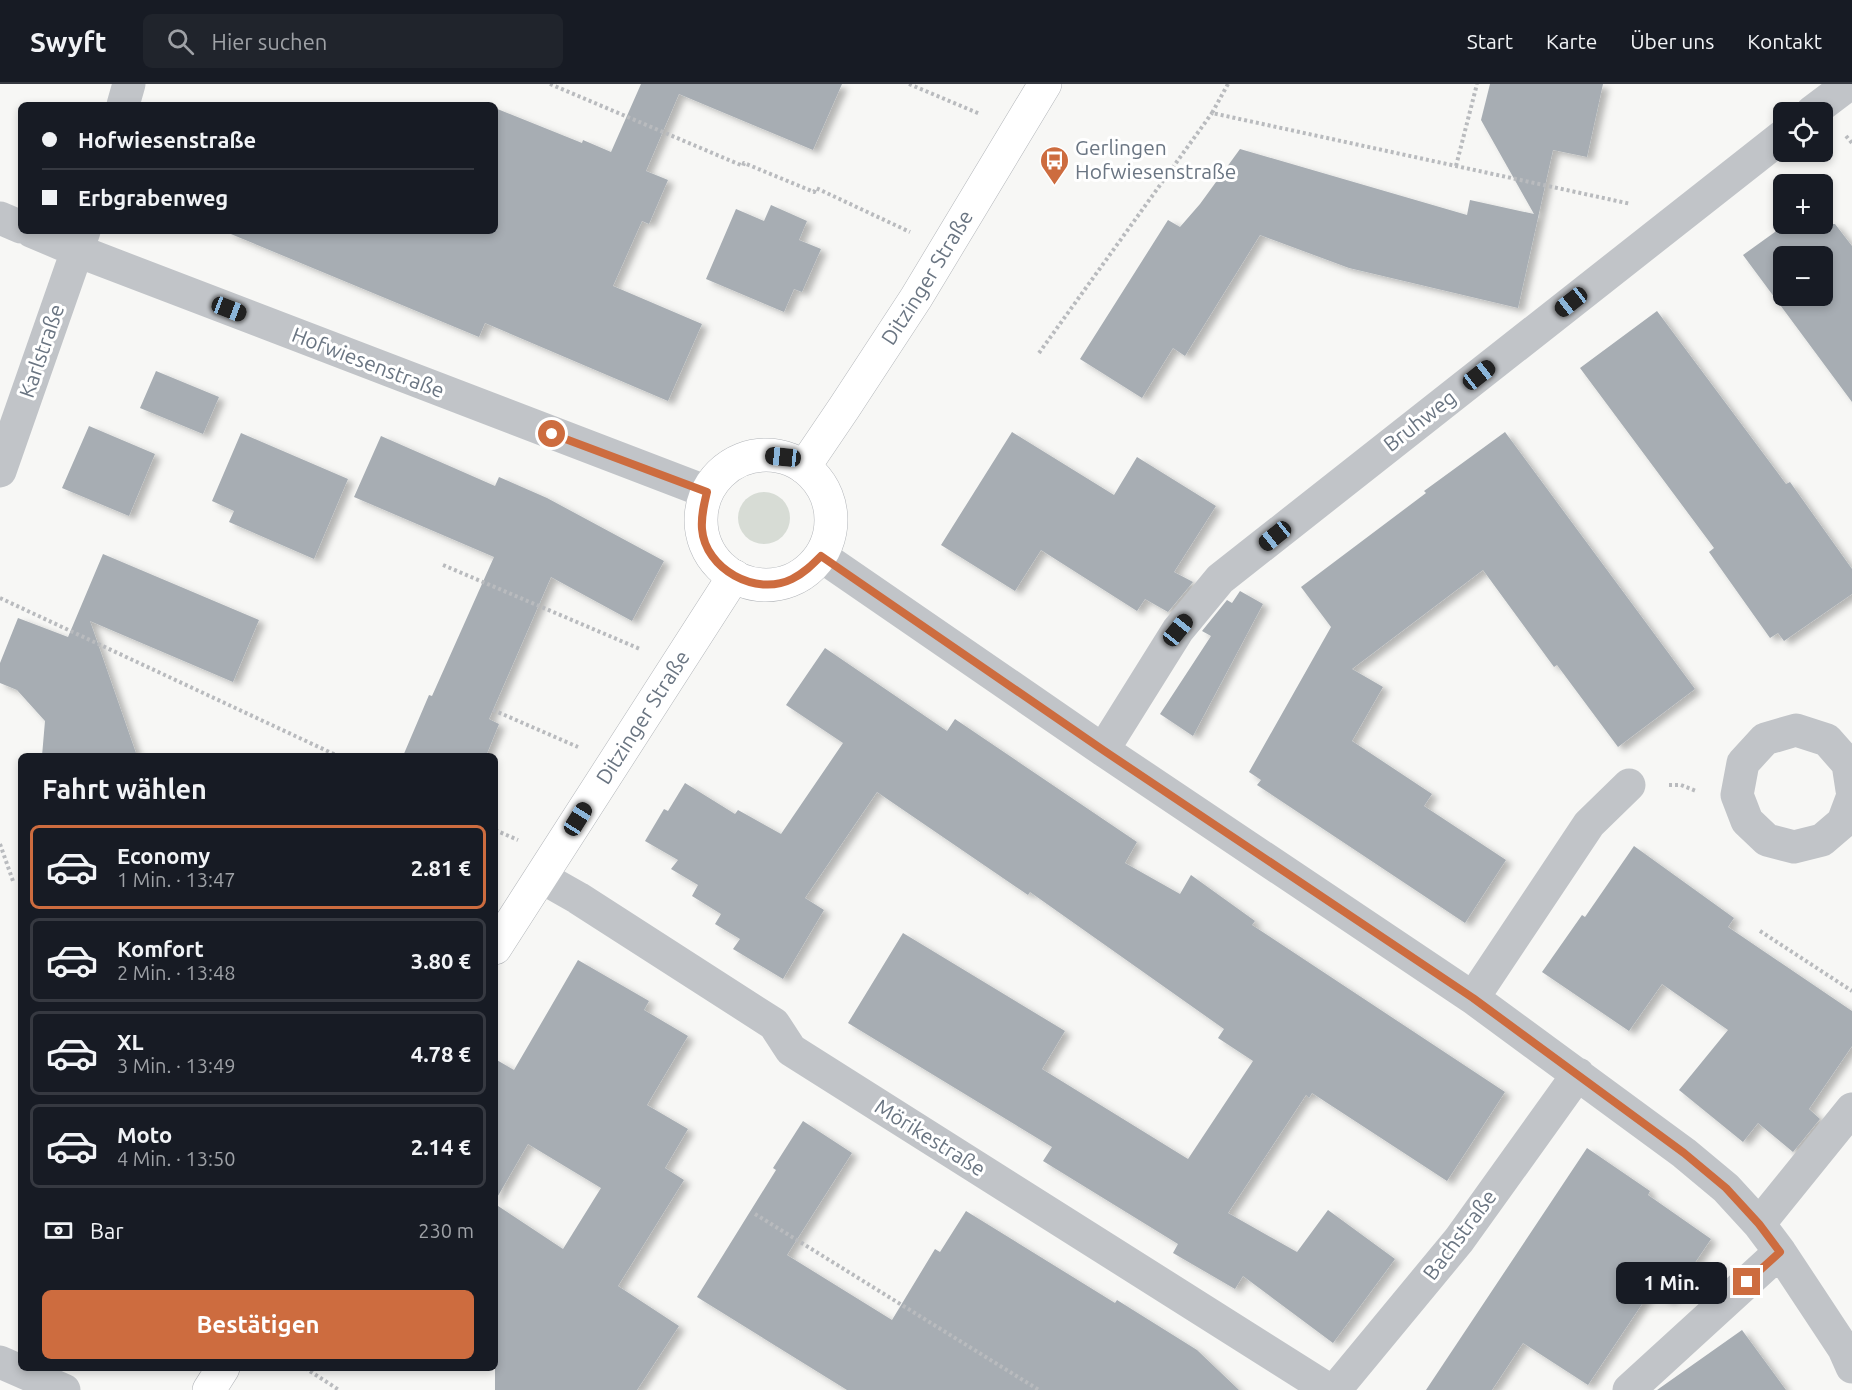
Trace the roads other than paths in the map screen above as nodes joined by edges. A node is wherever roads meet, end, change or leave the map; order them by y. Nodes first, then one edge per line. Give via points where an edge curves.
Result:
1 (129, 84) edge
2 (1045, 84) edge
3 (1849, 84) edge
4 (124, 102) edge
5 (1825, 102) edge
6 (1773, 144) edge
7 (0, 218) edge
8 (18, 226) edge
9 (46, 234) edge
10 (81, 241) edge
11 (804, 467) junction
12 (0, 471) edge
13 (707, 492) junction
14 (821, 556) junction
15 (735, 576) junction
16 (1103, 750) junction
17 (1629, 785) road end
18 (1852, 790) edge
19 (1852, 798) edge
20 (541, 877) junction
21 (498, 943) edge
22 (1473, 998) junction
23 (1578, 1074) junction
24 (1852, 1109) edge
25 (1759, 1224) junction
26 (1780, 1252) junction
27 (0, 1362) edge
28 (1852, 1367) edge
29 (18, 1370) edge
30 (21, 1371) edge
31 (222, 1371) edge
32 (64, 1390) edge
33 (209, 1390) edge
34 (1329, 1390) edge
35 (1335, 1390) edge
36 (1629, 1390) edge

1 - 4 street
2 - 11 main road, Ditzinger Straße via 915,298
3 - 5 street
6 - 16 street, Bruhweg via 1220,579 1178,630
7 - 8 street
9 - 10 street, Hofwiesenstraße
10 - 12 street, Karlstraße
10 - 13 street, Hofwiesenstraße
11 - 13 main road via 783,457 761,455 738,461 720,474
11 - 14 main road via 818,481 830,508 829,537
13 - 15 main road via 702,531 719,565
14 - 15 main road via 791,580 772,585
14 - 16 street
15 - 20 main road, Ditzinger Straße
16 - 22 street
17 - 22 street via 1589,824
18 - 19 street via 1848,764 1827,740 1796,730 1765,739 1757,747 1743,763 1737,795 1746,820 1767,840 1794,846 1822,840 1843,822
20 - 21 main road, Ditzinger Straße
20 - 34 street, Mörikestraße via 774,1024 791,1050
22 - 23 street
23 - 25 street via 1684,1153 1726,1188
23 - 35 street, Bachstraße via 1459,1240
24 - 25 street
25 - 26 street
26 - 28 street
26 - 36 street
27 - 29 street
30 - 32 street
31 - 33 main road

